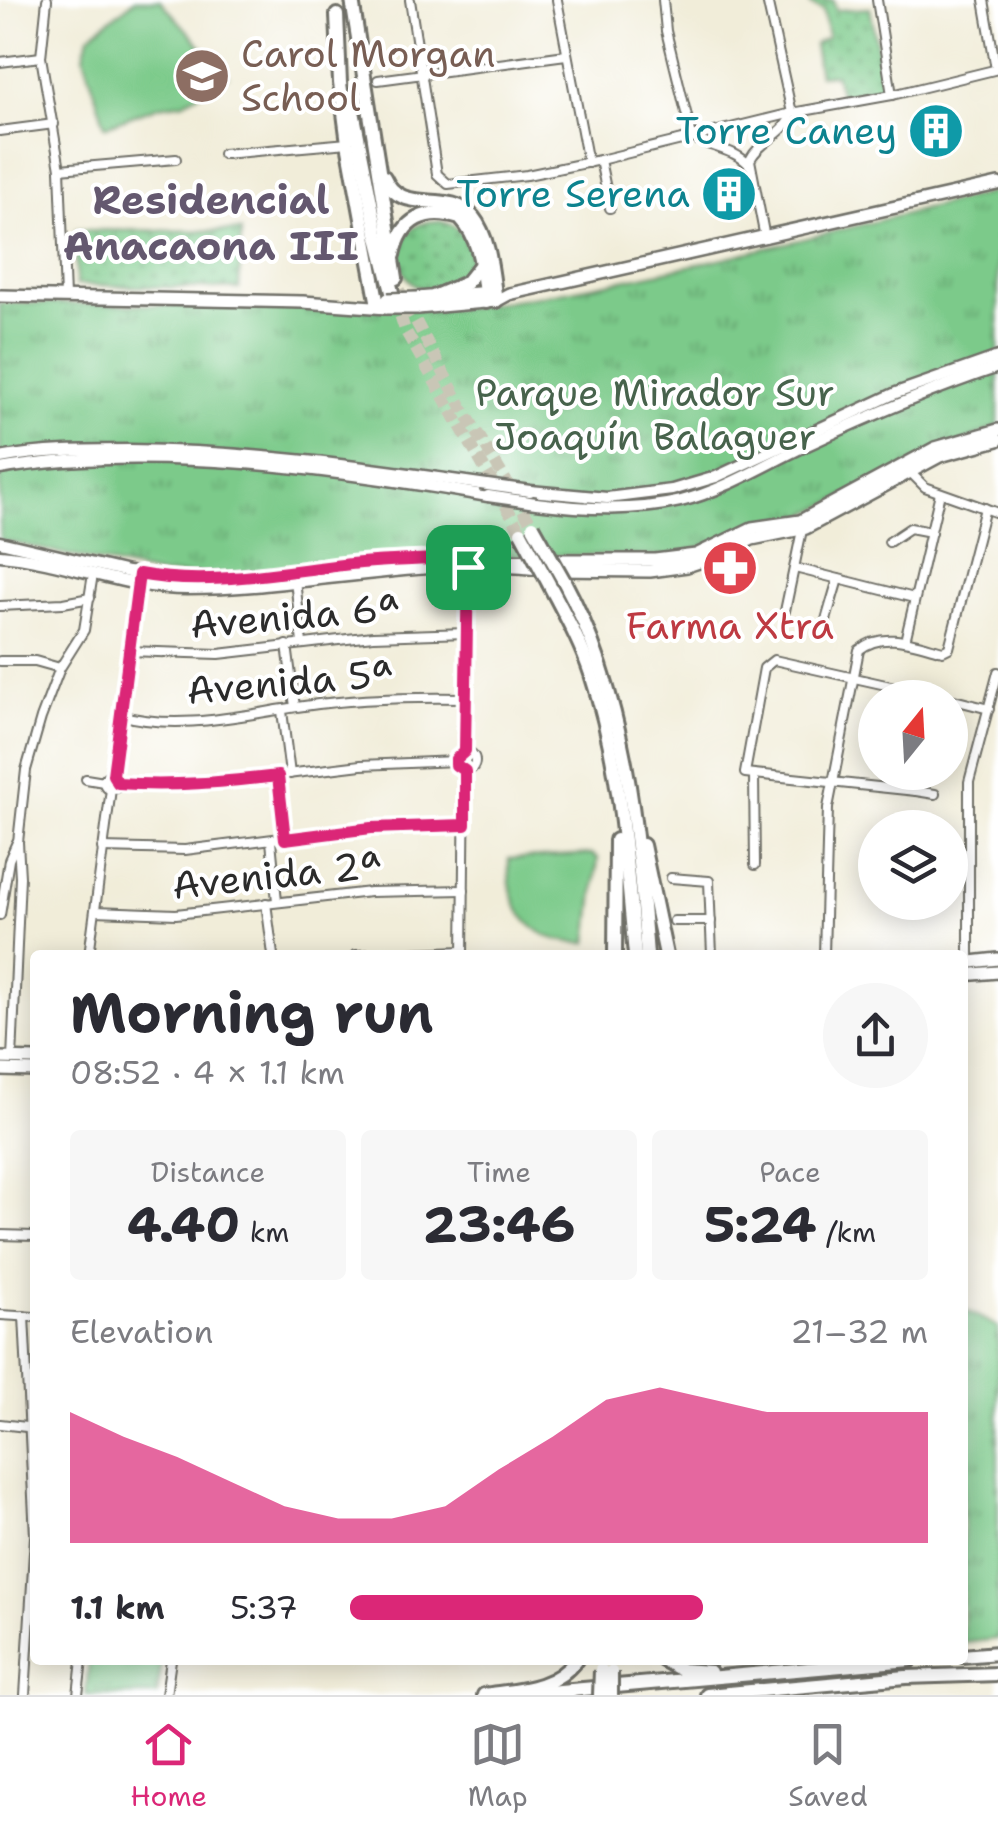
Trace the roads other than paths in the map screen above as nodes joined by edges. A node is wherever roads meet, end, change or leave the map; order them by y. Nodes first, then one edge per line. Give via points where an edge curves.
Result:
1 (46, 0) edge
2 (410, 0) edge
3 (557, 0) edge
4 (662, 0) edge
5 (767, 0) edge
6 (877, 0) edge
7 (984, 0) edge
8 (353, 5) edge
9 (336, 9) edge
10 (566, 55) junction
11 (41, 57) junction
12 (0, 62) edge
13 (997, 69) edge
14 (422, 74) junction
15 (378, 80) dead end
16 (892, 95) junction
17 (792, 114) junction
18 (54, 124) junction
19 (372, 126) junction
20 (0, 132) edge
21 (692, 138) junction
22 (348, 143) junction
23 (223, 154) dead end
24 (176, 159) dead end
25 (600, 160) junction
26 (588, 162) junction
27 (750, 166) junction
28 (60, 169) junction
29 (998, 184) edge
30 (610, 208) dead end
31 (766, 238) junction
32 (393, 262) junction
33 (482, 263) junction
34 (0, 296) edge
35 (435, 296) junction
36 (494, 296) junction
37 (65, 297) junction
38 (388, 299) junction
39 (418, 303) junction
40 (998, 356) edge
41 (998, 367) edge
42 (998, 430) edge
43 (998, 440) edge
44 (0, 458) edge
45 (907, 468) junction
46 (0, 469) edge
47 (940, 493) junction
48 (985, 508) junction
49 (998, 513) edge
50 (802, 530) junction
51 (931, 532) junction
52 (0, 542) edge
53 (889, 542) dead end
54 (0, 554) edge
55 (468, 563) junction
56 (795, 568) junction
57 (547, 571) junction
58 (93, 574) junction
59 (294, 576) junction
60 (838, 579) junction
61 (138, 580) junction
62 (90, 598) junction
63 (914, 598) junction
64 (0, 606) edge
65 (785, 611) dead end
66 (826, 620) dead end
67 (468, 633) junction
68 (905, 641) junction
69 (302, 644) junction
70 (287, 645) junction
71 (127, 651) junction
72 (0, 661) edge
73 (60, 668) junction
74 (998, 672) edge
75 (852, 678) junction
76 (861, 680) edge
77 (466, 698) junction
78 (968, 704) edge
79 (295, 707) junction
80 (989, 710) junction
81 (282, 711) junction
82 (120, 716) junction
83 (465, 751) junction
84 (456, 761) junction
85 (465, 771) junction
86 (290, 774) junction
87 (749, 774) junction
88 (278, 776) junction
89 (86, 779) dead end
90 (832, 780) junction
91 (111, 782) junction
92 (623, 784) junction
93 (916, 791) joint
94 (935, 794) dead end
95 (465, 825) junction
96 (285, 839) junction
97 (271, 841) junction
98 (15, 846) junction
99 (102, 848) junction
100 (0, 850) edge
101 (756, 865) dead end
102 (671, 878) dead end
103 (633, 885) junction
104 (464, 890) junction
105 (277, 901) junction
106 (266, 903) junction
107 (94, 911) junction
108 (0, 915) edge
109 (674, 921) dead end
110 (711, 921) junction
111 (90, 950) edge
112 (271, 950) edge
113 (463, 950) edge
114 (615, 950) edge
115 (635, 950) edge
116 (647, 950) edge
117 (665, 950) edge
118 (712, 950) edge
119 (824, 950) edge
120 (966, 950) edge
121 (998, 959) edge
122 (968, 962) edge
123 (998, 972) edge
124 (968, 975) edge
125 (6, 1058) edge
126 (0, 1070) edge
127 (30, 1072) edge
128 (0, 1235) edge
129 (30, 1236) edge
130 (0, 1315) edge
131 (24, 1316) junction
132 (30, 1316) edge
133 (30, 1399) edge
134 (0, 1424) edge
135 (30, 1427) edge
136 (30, 1616) edge
137 (998, 1653) edge
138 (968, 1656) edge
139 (81, 1665) edge
140 (169, 1665) edge
141 (572, 1665) edge
142 (606, 1665) edge
143 (672, 1665) edge
144 (849, 1665) edge
145 (738, 1674) junction
146 (998, 1674) edge
147 (25, 1695) edge
148 (78, 1695) edge
149 (166, 1695) edge
150 (484, 1695) edge
151 (515, 1695) edge
152 (600, 1695) edge
153 (611, 1695) edge
154 (707, 1695) edge

1 - 11 street
2 - 14 street
3 - 10 street
4 - 21 street
5 - 17 street
6 - 16 street
7 - 13 street
8 - 9 main road
8 - 19 main road
9 - 22 main road
9 - 38 main road
10 - 14 street
10 - 26 street
11 - 12 street
11 - 18 street
13 - 16 street
14 - 15 street
14 - 26 street via 443,181 456,185
16 - 17 street
17 - 21 street
17 - 27 street via 754,152
18 - 20 street
18 - 28 street
19 - 32 main road
19 - 36 main road via 393,192 409,201 454,204 472,216 484,237
21 - 25 street
21 - 27 street via 738,154
22 - 23 street
22 - 38 main road
24 - 28 street
25 - 26 street
25 - 30 street
27 - 31 street
28 - 37 street
29 - 31 main road
31 - 36 main road
32 - 33 main road via 400,234 431,212 460,218
32 - 38 main road
33 - 35 main road via 466,283
33 - 36 main road
34 - 37 main road
35 - 36 main road
35 - 39 main road
36 - 39 main road
37 - 38 main road
38 - 39 main road, bridge
40 - 44 street, bridge via 896,393 716,477 607,498 218,451
41 - 46 street, bridge via 869,416 721,487 641,508 536,504 217,462 81,460
42 - 45 main road via 935,448
43 - 45 main road
45 - 47 street
45 - 50 main road
45 - 57 main road via 800,522 752,528 686,558
47 - 48 street
47 - 51 street
48 - 49 street
48 - 68 street via 948,648
50 - 56 street
50 - 57 main road via 752,538 677,569
51 - 53 street via 910,528
51 - 63 street
52 - 61 street
54 - 58 street
55 - 57 street
55 - 59 street
55 - 67 street
56 - 60 street
56 - 65 street
57 - 92 main road via 591,674
57 - 92 main road, bridge via 527,529 590,631 610,691
58 - 61 street
58 - 62 street
59 - 61 street via 187,589
59 - 69 street
60 - 63 street
60 - 66 street
61 - 71 street
62 - 64 street
62 - 73 street via 84,630
63 - 68 street
67 - 69 street, Avenida 6ª
67 - 77 street
68 - 75 street via 862,647
69 - 70 street, Avenida 6ª
70 - 71 street, Avenida 6ª via 206,654
70 - 79 street
71 - 82 street
72 - 73 street
73 - 98 street via 31,750
74 - 80 street
75 - 76 street
75 - 87 street via 769,661
75 - 90 street
77 - 79 street, Avenida 5ª
77 - 83 street
78 - 80 street
79 - 81 street, Avenida 5ª
80 - 120 street via 969,782
81 - 82 street, Avenida 5ª via 209,721
81 - 86 street
82 - 91 street
83 - 84 street
83 - 85 street via 475,761
84 - 85 street
84 - 86 street
85 - 95 street
86 - 88 street
87 - 90 street
87 - 101 street
88 - 91 street via 205,784
88 - 96 street
89 - 91 street
90 - 93 street
90 - 119 street
91 - 99 street
92 - 103 main road
92 - 114 main road
92 - 117 main road
93 - 94 street
95 - 96 street
95 - 104 street
96 - 97 street
97 - 99 street via 185,850
97 - 105 street
98 - 100 street
98 - 108 street
98 - 125 street via 20,877
99 - 107 street
102 - 110 street via 709,882
103 - 115 main road
103 - 116 main road
104 - 105 street, Avenida 2ª
104 - 113 street
105 - 106 street, Avenida 2ª
106 - 107 street, Avenida 2ª via 176,914
106 - 112 street
107 - 111 street
109 - 110 street
110 - 118 street
121 - 122 main road
123 - 124 main road
126 - 127 main road
128 - 129 street
130 - 131 street
131 - 132 street
131 - 133 street
134 - 135 street
136 - 147 street
137 - 138 main road
139 - 148 street
140 - 149 street
141 - 150 main road via 550,1682
142 - 152 main road, bridge
142 - 153 main road, bridge
143 - 145 main road
144 - 145 main road
145 - 151 main road
146 - 154 main road

